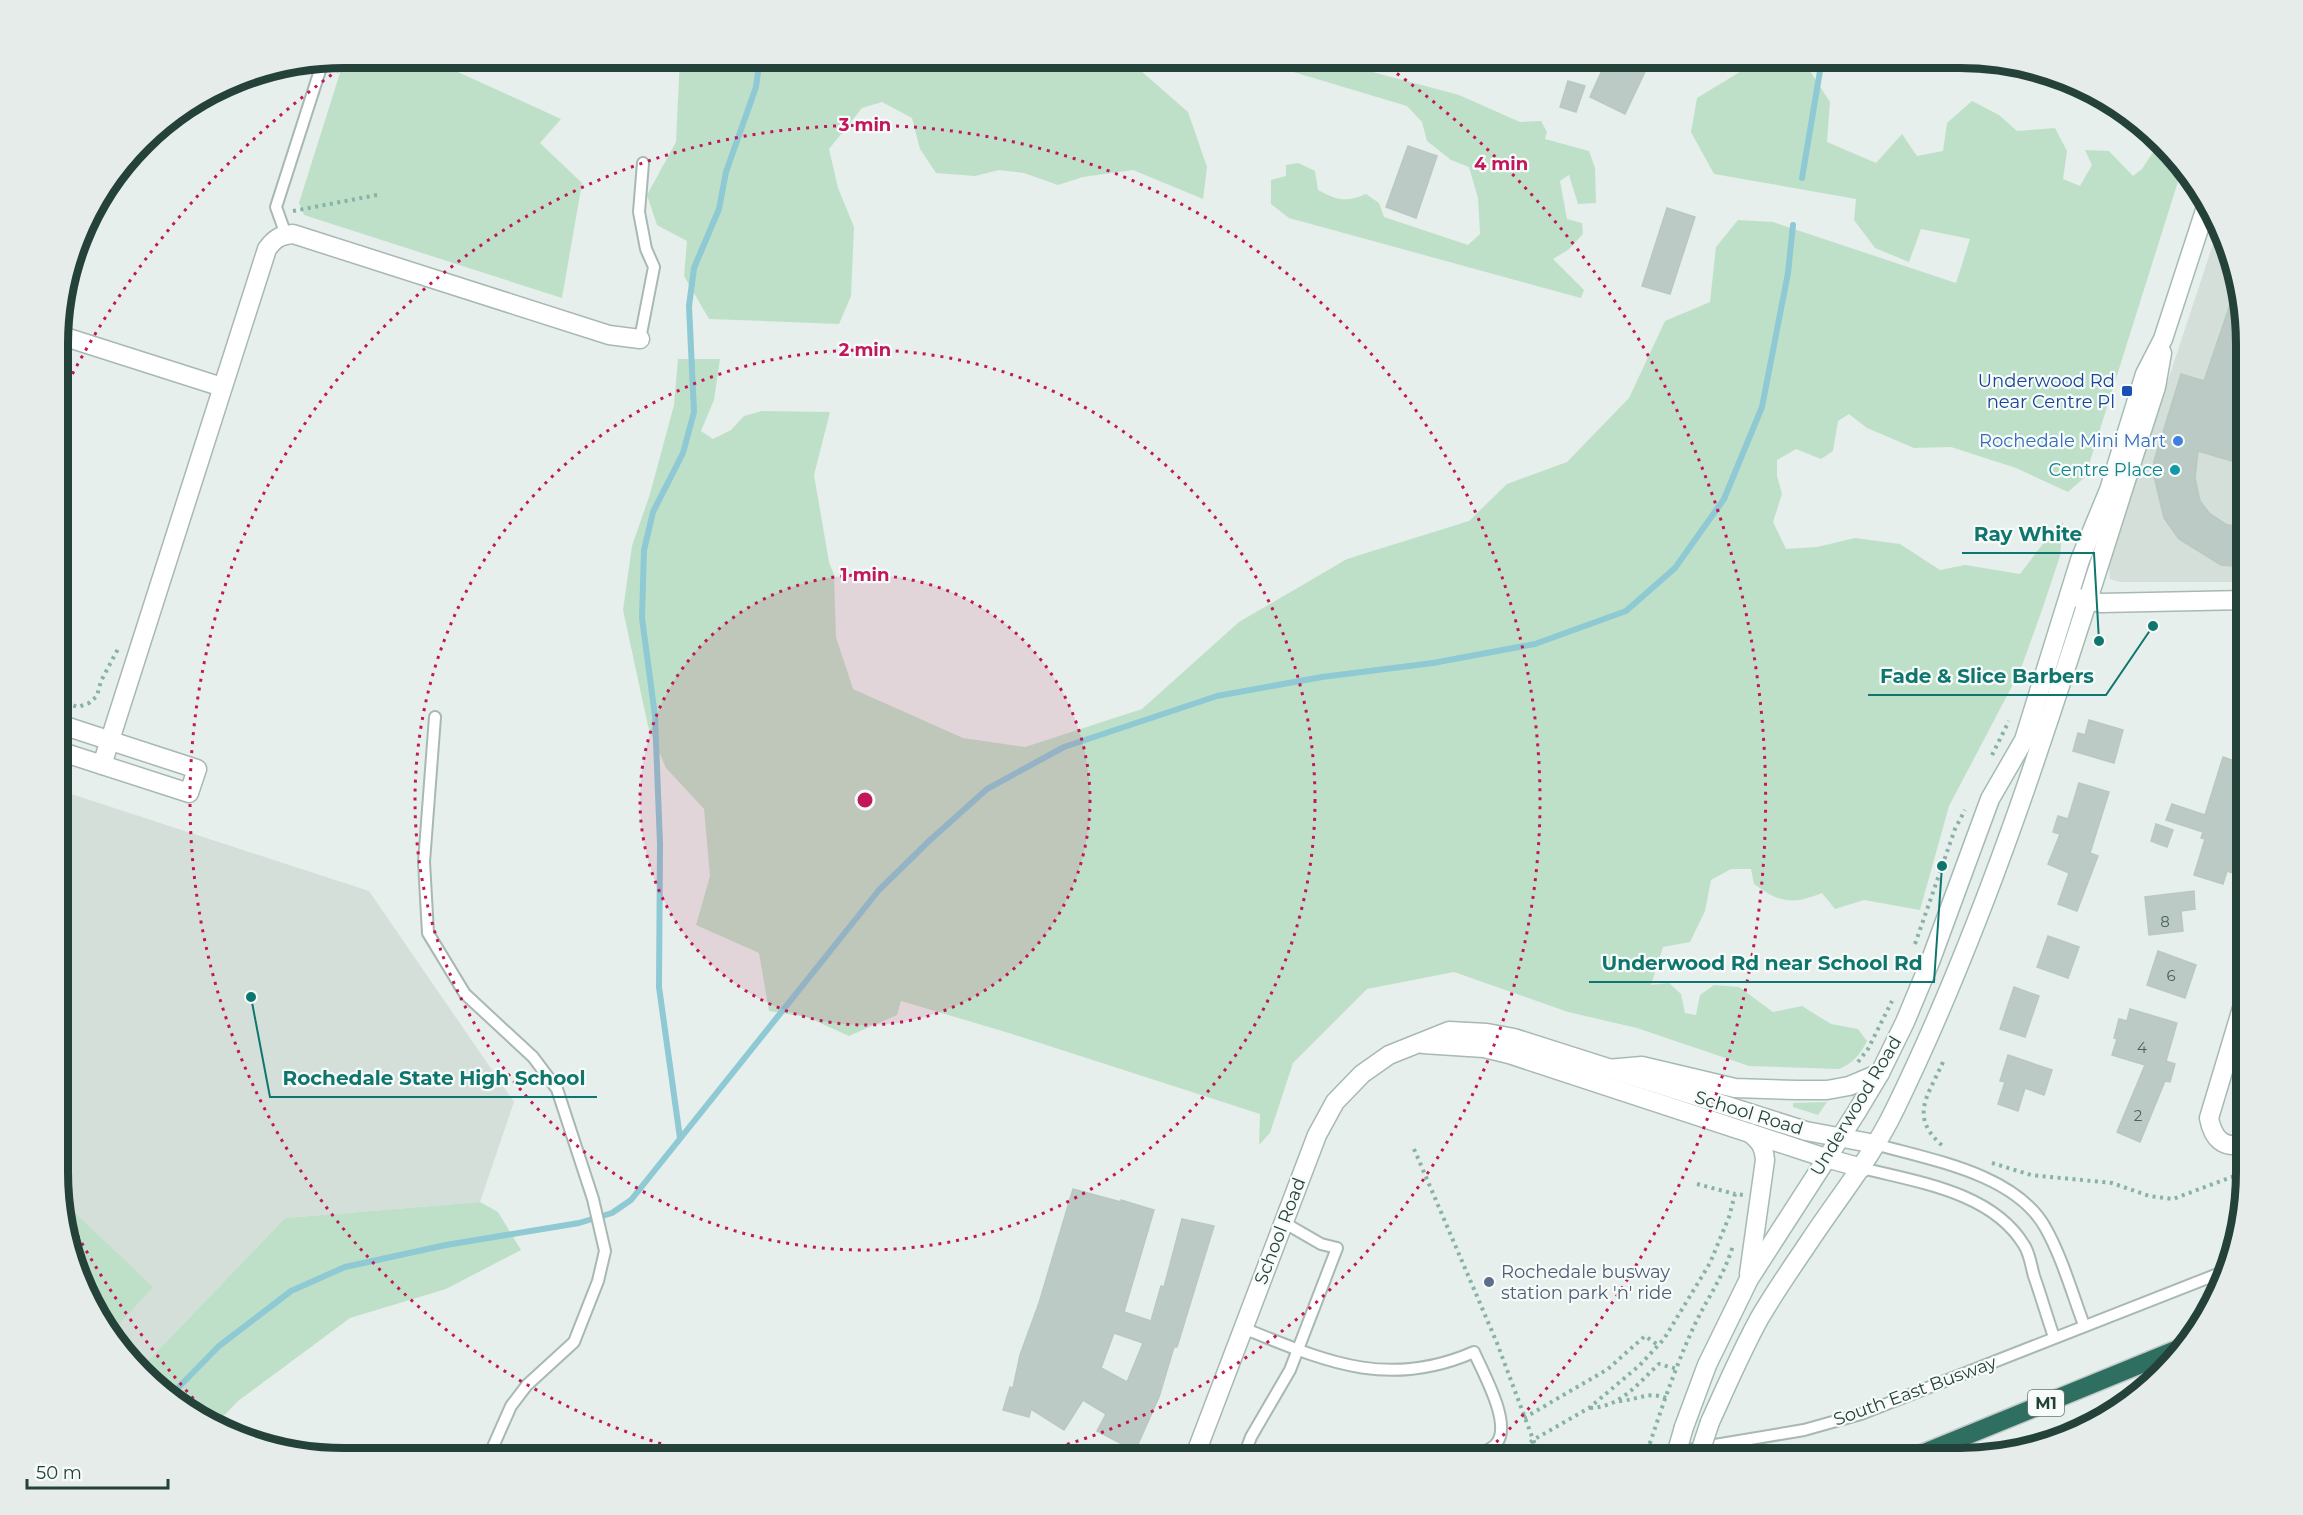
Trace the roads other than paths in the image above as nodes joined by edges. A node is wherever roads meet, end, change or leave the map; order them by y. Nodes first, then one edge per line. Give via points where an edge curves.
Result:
1 (321, 68) edge
2 (643, 163) dead end
3 (2204, 215) edge
4 (286, 235) junction
5 (68, 338) edge
6 (640, 339) joint
7 (222, 387) junction
8 (2078, 598) junction
9 (2236, 600) edge
10 (435, 717) dead end
11 (68, 727) edge
12 (110, 741) junction
13 (68, 754) edge
14 (102, 765) junction
15 (2236, 1028) edge
16 (1417, 1044) junction
17 (1607, 1069) junction
18 (1880, 1073) junction
19 (1750, 1133) junction
20 (1839, 1138) junction
21 (1875, 1144) junction
22 (2236, 1146) edge
23 (1826, 1158) junction
24 (1862, 1168) junction
25 (1283, 1222) junction
26 (2215, 1275) edge
27 (1749, 1279) junction
28 (2084, 1325) junction
29 (1243, 1328) junction
30 (2054, 1337) junction
31 (1298, 1351) junction
32 (2166, 1354) edge
33 (492, 1448) edge
34 (1198, 1448) edge
35 (1247, 1448) edge
36 (1490, 1448) edge
37 (1678, 1448) edge
38 (1697, 1448) edge
39 (1701, 1448) edge
40 (1936, 1448) edge

1 - 4 lane via 276,207
2 - 6 lane via 639,212 654,267
3 - 8 street, Underwood Road via 2163,339 2156,387
4 - 6 street via 293,234 609,335
4 - 7 street via 274,240 267,249
5 - 7 street
7 - 12 street
8 - 9 street via 2101,603
8 - 18 street, Underwood Road via 2024,740 1990,799 1930,962
8 - 21 street, Underwood Road via 2036,758 1993,878 1924,1048
10 - 33 lane via 424,862 428,933 465,994 533,1057 557,1089 593,1199 605,1251 598,1281 574,1342 511,1406
11 - 12 street
12 - 14 street
12 - 14 street via 197,769 192,785 189,794
13 - 14 street
15 - 22 street via 2209,1118 2211,1131 2218,1140
16 - 17 street, School Road via 1449,1031 1487,1033
16 - 19 street, School Road via 1484,1048 1509,1054
16 - 25 street, School Road via 1389,1055 1362,1074 1335,1102 1317,1135
17 - 18 street via 1642,1066 1735,1088 1796,1090 1849,1086
17 - 20 street, School Road
18 - 20 street, Underwood Road
19 - 23 street, School Road
19 - 27 street via 1764,1148 1765,1160
20 - 21 street, School Road
20 - 23 street, Underwood Road
21 - 24 street, Underwood Road
21 - 28 lane via 1994,1181 2020,1197 2044,1226
23 - 24 street, School Road
23 - 27 street, Underwood Road
24 - 30 lane via 1959,1196 2007,1222 2026,1247
24 - 39 street, Underwood Road, bridge via 1760,1319
25 - 29 street, School Road
25 - 31 lane via 1321,1244 1337,1248
26 - 28 lane, South East Busway
27 - 37 street, Underwood Road, bridge via 1707,1365
28 - 30 lane, South East Busway
29 - 31 lane
29 - 34 street, School Road
30 - 38 lane, South East Busway via 1861,1414 1804,1430
31 - 35 lane
31 - 36 lane via 1336,1363 1382,1370 1440,1366 1474,1352 1501,1421 1502,1435
32 - 40 highway, M1

